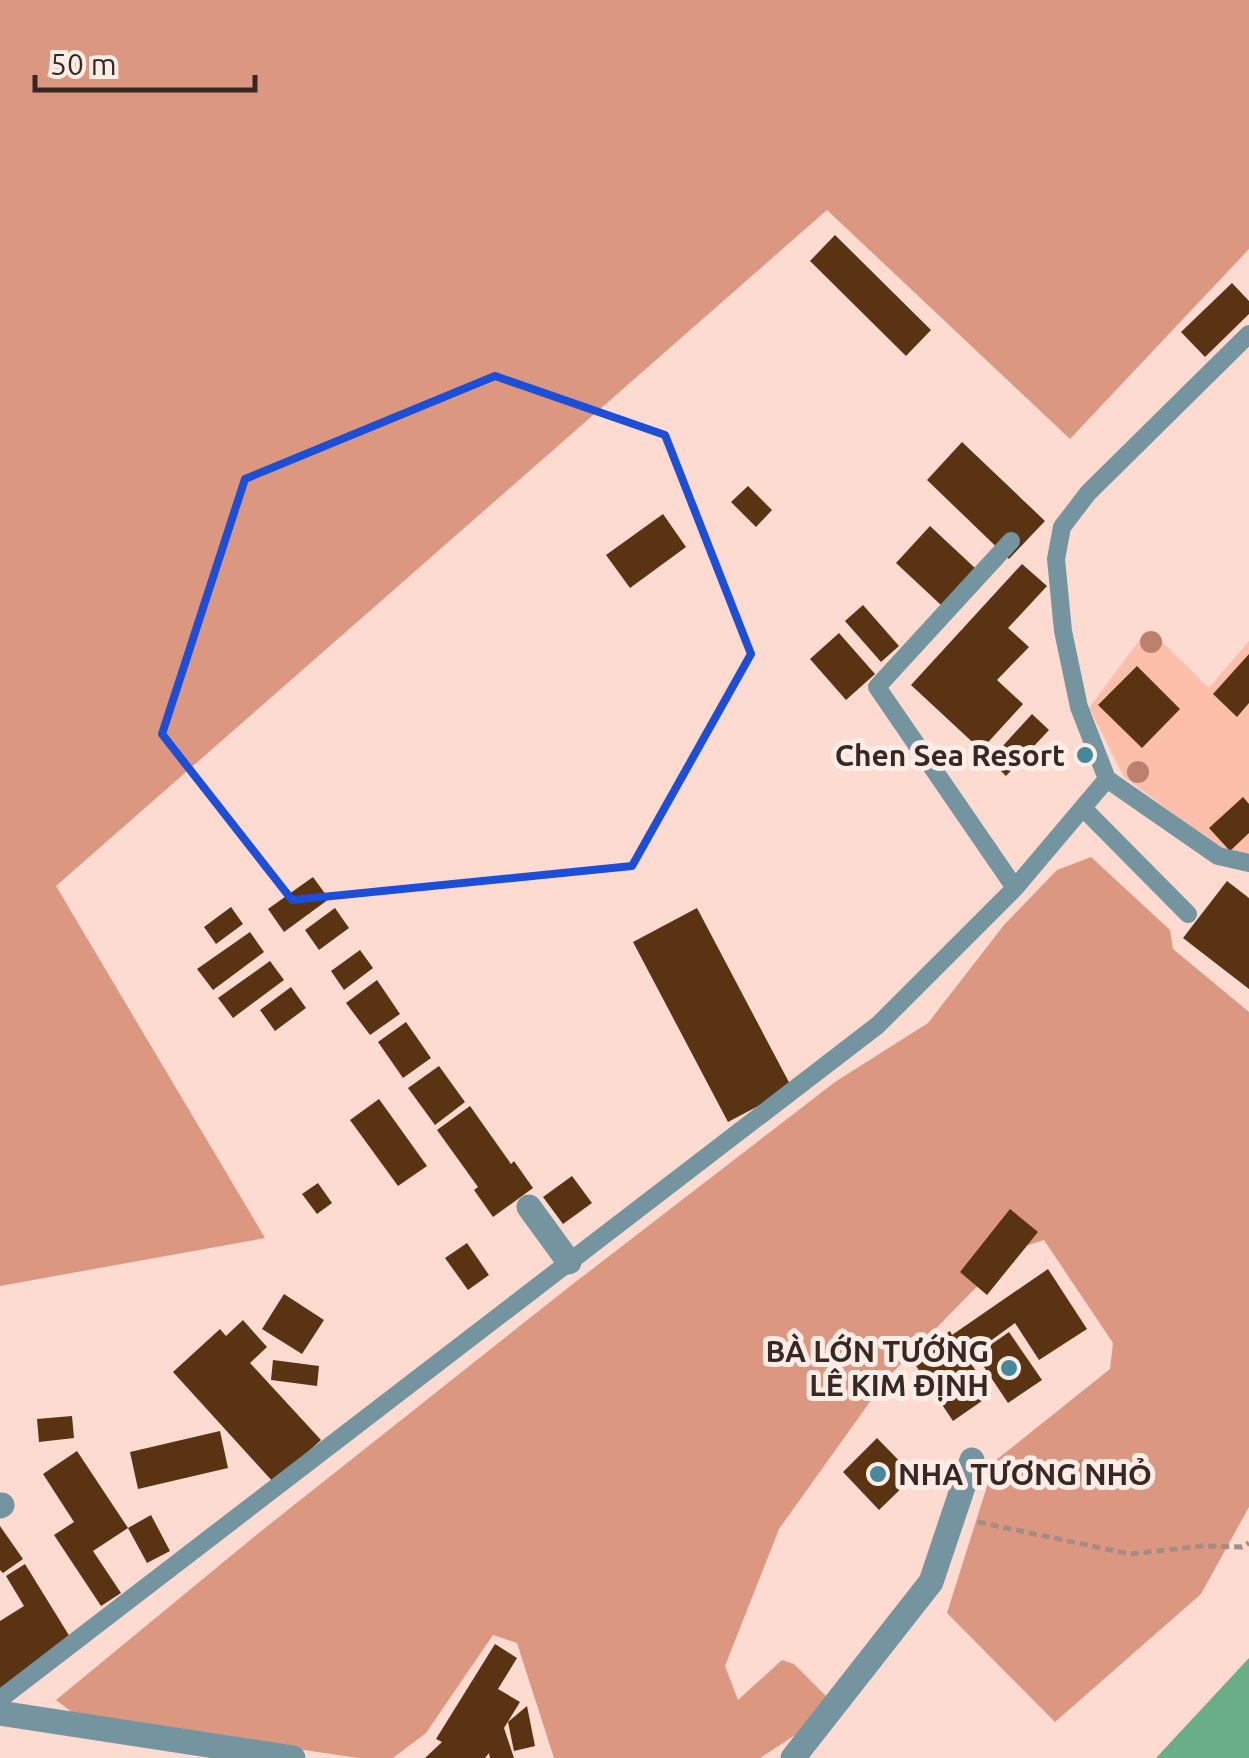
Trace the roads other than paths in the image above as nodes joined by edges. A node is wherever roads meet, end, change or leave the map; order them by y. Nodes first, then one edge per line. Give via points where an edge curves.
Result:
1 (1249, 334) edge
2 (1011, 541) dead end
3 (1107, 779) junction
4 (1083, 808) junction
5 (1249, 863) edge
6 (1015, 888) junction
7 (1188, 914) dead end
8 (529, 1208) dead end
9 (569, 1262) junction
10 (972, 1460) dead end
11 (0, 1699) edge
12 (0, 1713) edge
13 (293, 1758) edge
14 (792, 1758) edge

1 - 3 lane via 1088,492 1062,527 1056,559 1062,631 1078,707
2 - 6 lane via 876,687
3 - 4 lane
3 - 5 lane via 1218,856
4 - 6 lane
4 - 7 lane
6 - 9 lane via 878,1025
8 - 9 street
9 - 11 lane
10 - 14 street via 931,1582
12 - 13 street

